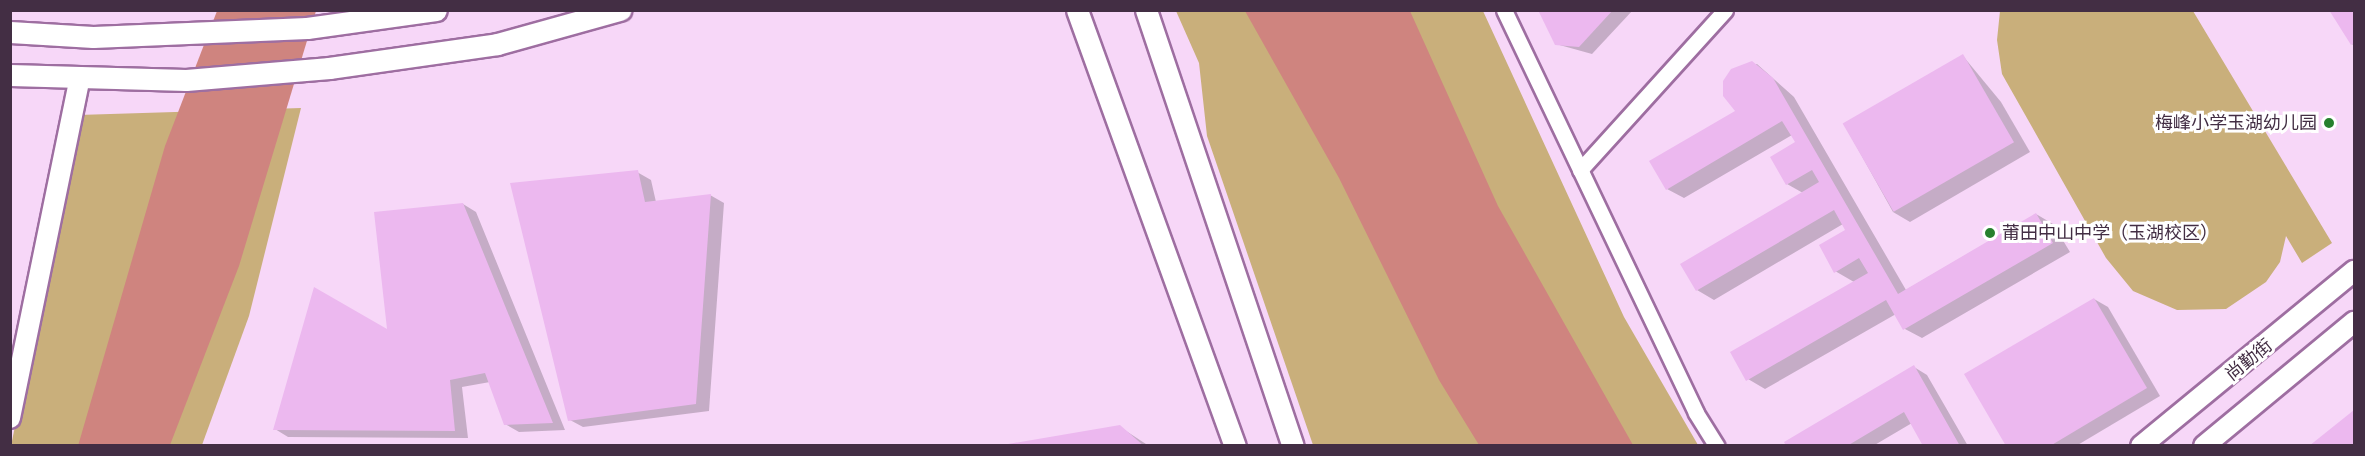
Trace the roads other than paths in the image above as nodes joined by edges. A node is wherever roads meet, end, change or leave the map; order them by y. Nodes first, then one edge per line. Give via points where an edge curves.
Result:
1 (436, 10) edge
2 (620, 10) edge
3 (1077, 10) edge
4 (1146, 10) edge
5 (1504, 10) edge
6 (1725, 10) edge
7 (10, 32) edge
8 (10, 75) edge
9 (80, 77) junction
10 (1580, 170) junction
11 (2355, 271) edge
12 (2355, 322) edge
13 (10, 418) edge
14 (1235, 446) edge
15 (1293, 446) edge
16 (1717, 446) edge
17 (2141, 446) edge
18 (2204, 446) edge

1 - 7 main road via 295,28 93,36
2 - 9 main road via 497,44 400,60 186,80
3 - 14 main road
4 - 15 main road
5 - 10 street
6 - 10 street
8 - 9 main road
9 - 13 street
10 - 16 street via 1696,414
11 - 17 street, 尚勤街
12 - 18 street

